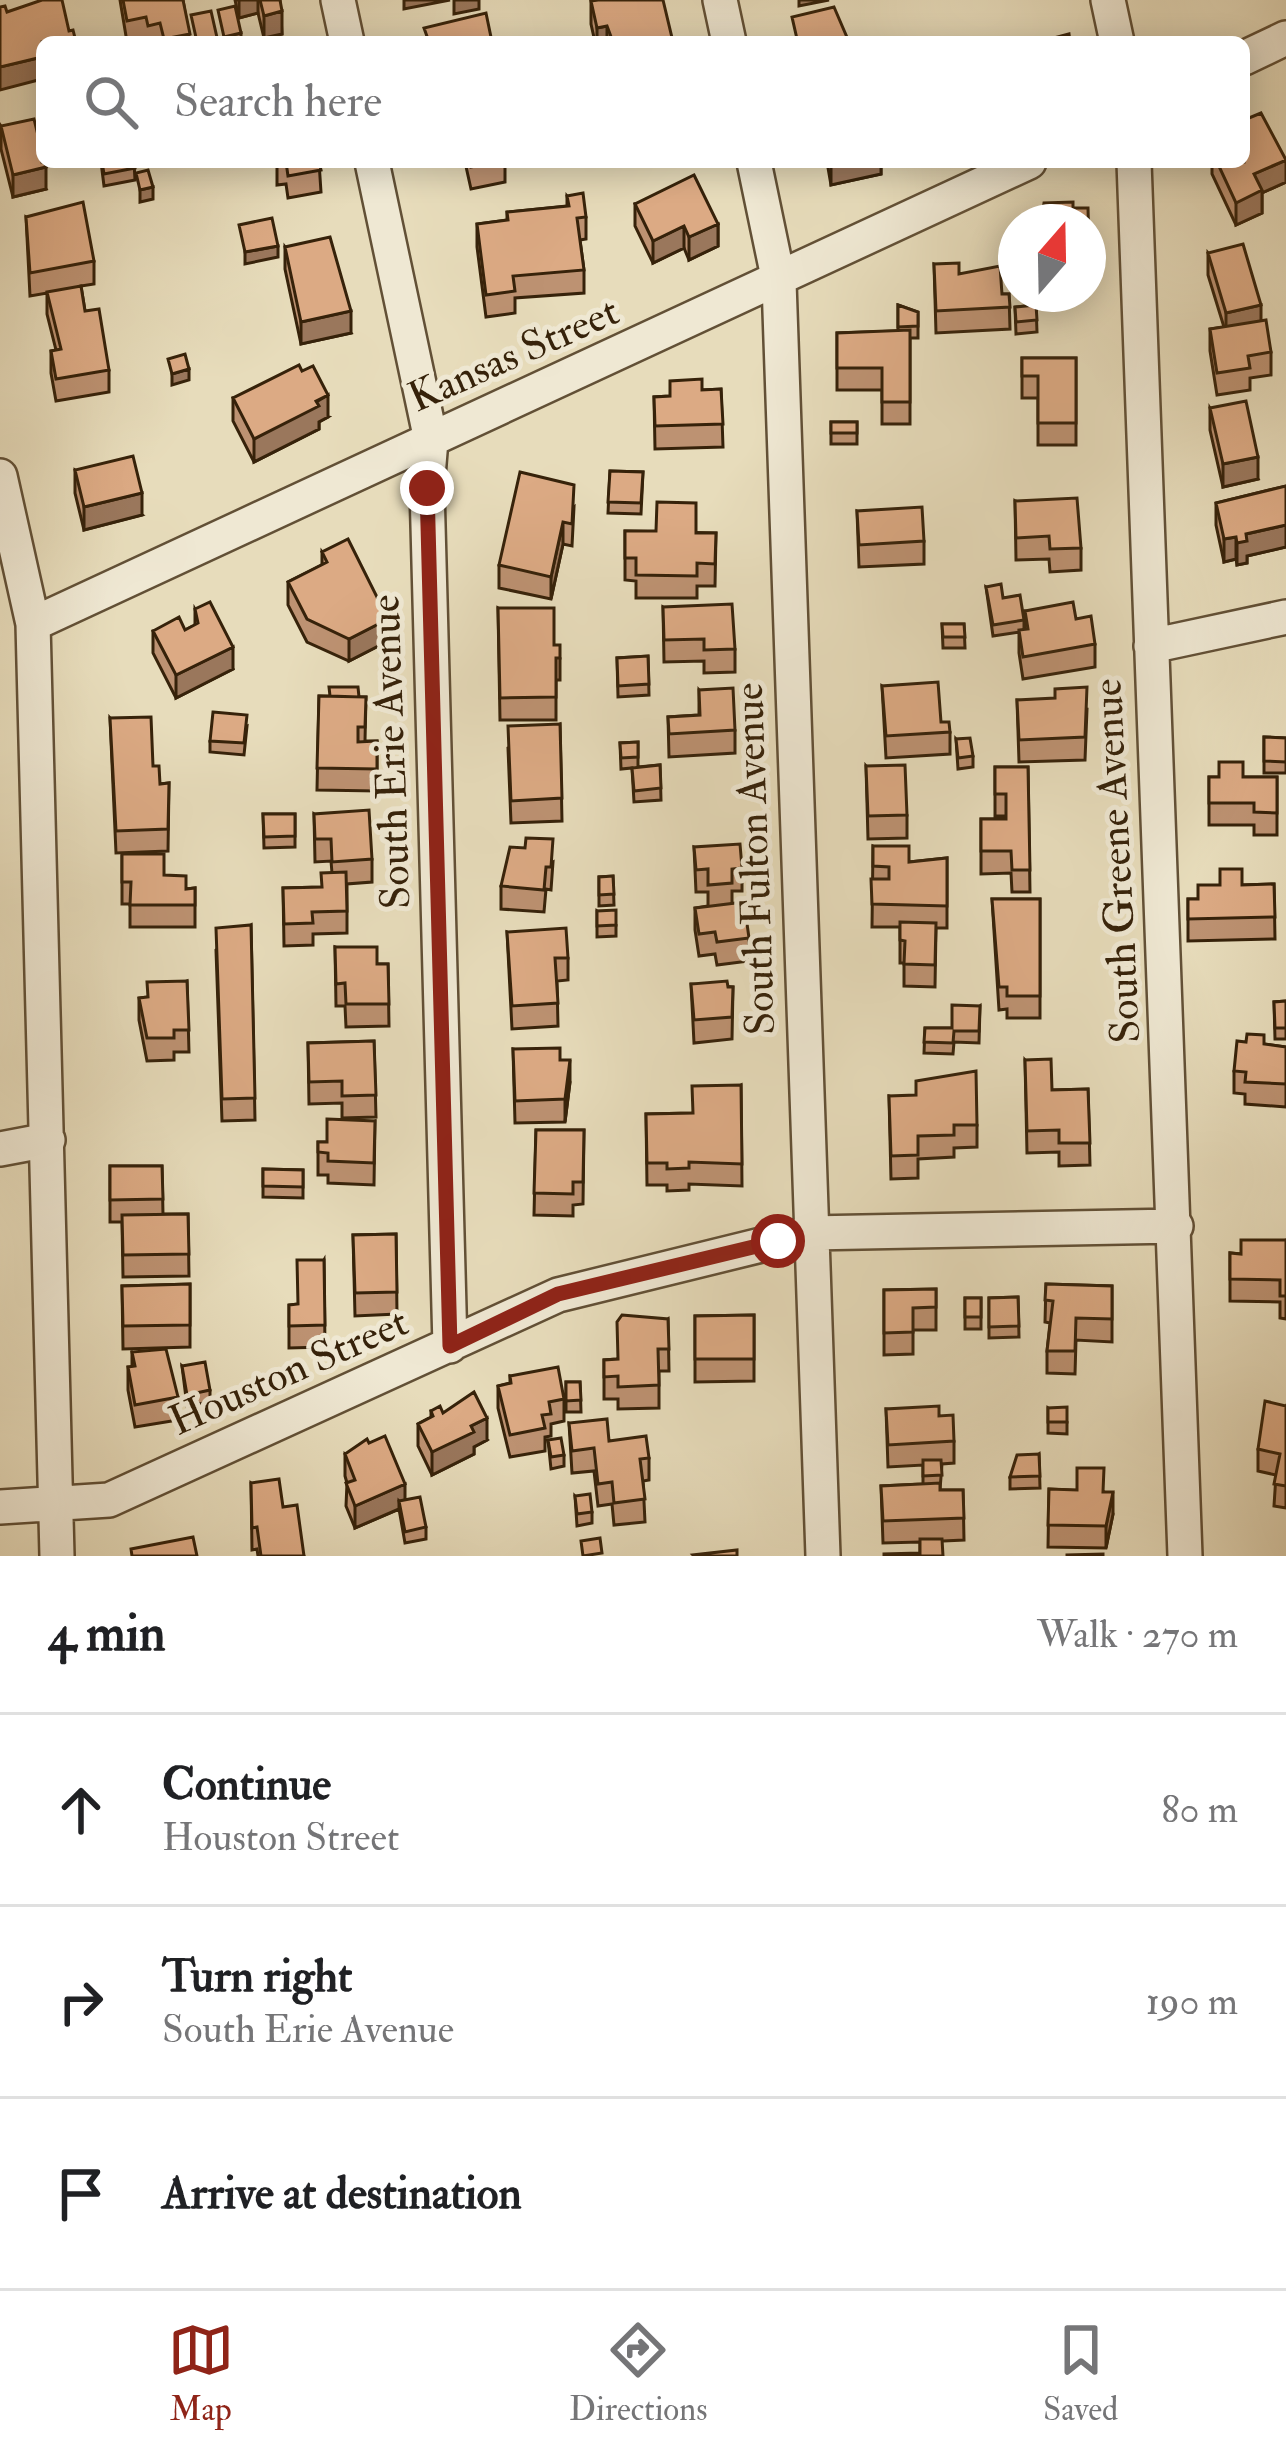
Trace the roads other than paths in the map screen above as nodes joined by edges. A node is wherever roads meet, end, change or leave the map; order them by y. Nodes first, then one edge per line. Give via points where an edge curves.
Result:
1 (338, 0) edge
2 (720, 0) edge
3 (1108, 0) edge
4 (346, 36) edge
5 (728, 36) edge
6 (1116, 36) edge
7 (1286, 38) edge
8 (1250, 55) edge
9 (373, 168) edge
10 (755, 168) edge
11 (1016, 168) edge
12 (1134, 168) edge
13 (779, 282) junction
14 (431, 440) junction
15 (0, 476) edge
16 (1286, 616) edge
17 (34, 624) junction
18 (1150, 646) junction
19 (48, 1140) junction
20 (0, 1149) edge
21 (1176, 1226) junction
22 (810, 1233) junction
23 (450, 1346) junction
24 (56, 1500) junction
25 (0, 1507) edge
26 (57, 1556) edge
27 (823, 1556) edge
28 (1186, 1556) edge

1 - 4 street
2 - 5 street
3 - 6 street
7 - 8 street
9 - 14 street, South Erie Avenue
10 - 13 street, South Fulton Avenue
11 - 13 street, Kansas Street
12 - 18 street, South Greene Avenue
13 - 14 street, Kansas Street
13 - 22 street, South Fulton Avenue
14 - 17 street, Kansas Street
14 - 23 street, South Erie Avenue
15 - 17 street
16 - 18 street
17 - 19 street
18 - 21 street, South Greene Avenue
19 - 20 street
19 - 24 street
21 - 22 street, Houston Street
21 - 28 street, South Greene Avenue
22 - 23 street, Houston Street via 558,1294
22 - 27 street, South Fulton Avenue
23 - 24 street, Houston Street via 109,1500
24 - 25 street, Houston Street
24 - 26 street

